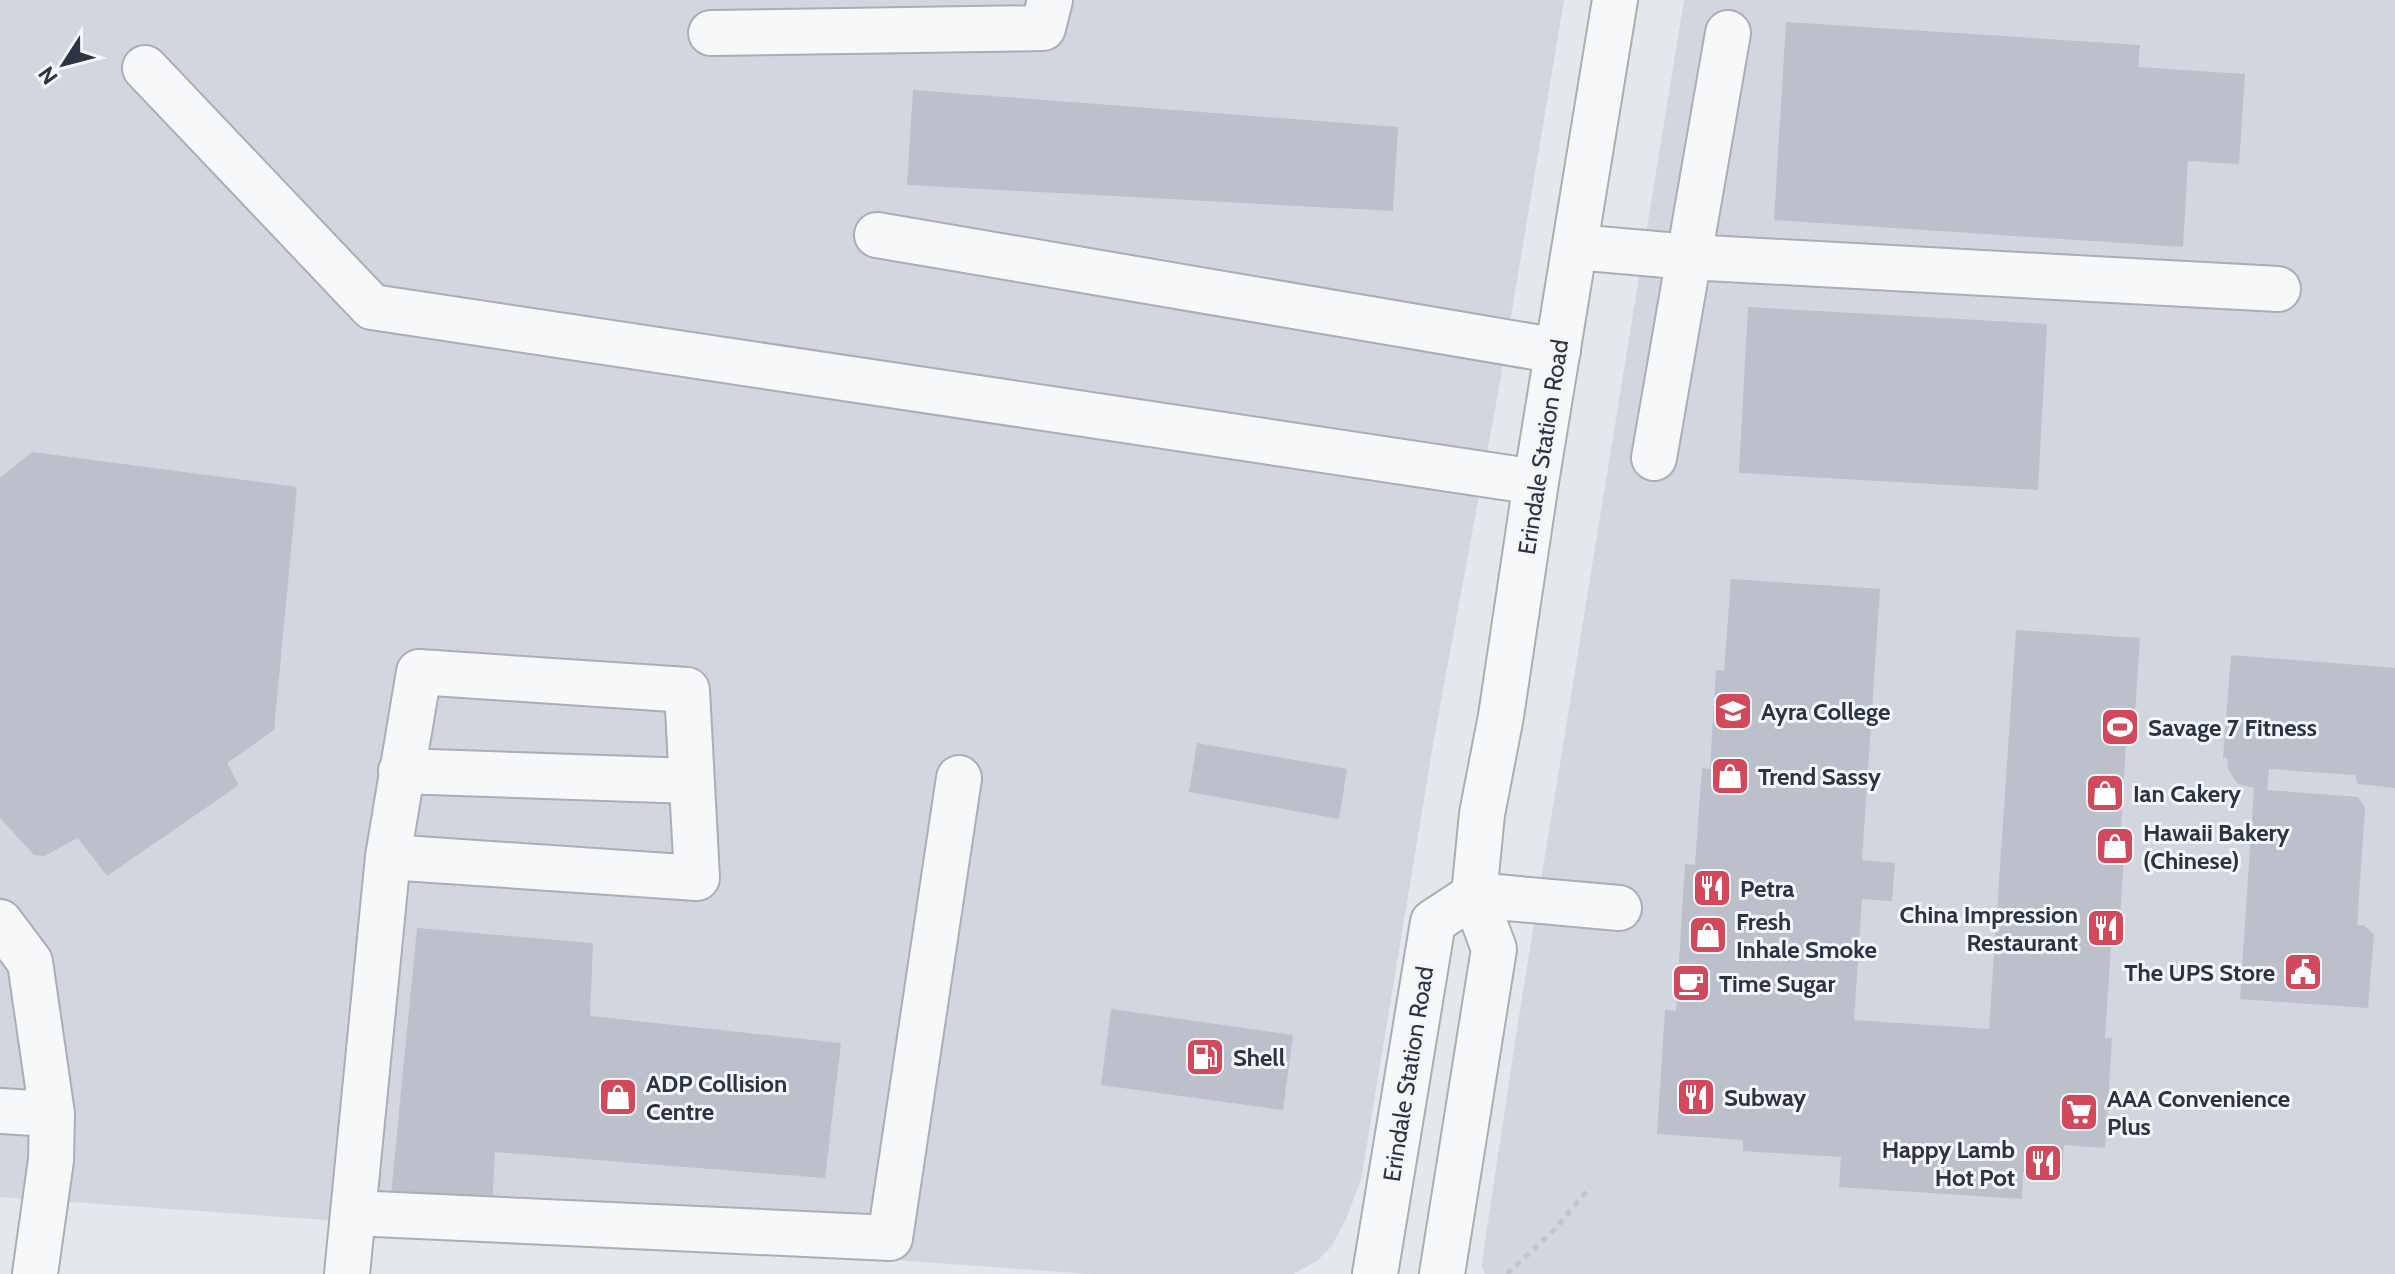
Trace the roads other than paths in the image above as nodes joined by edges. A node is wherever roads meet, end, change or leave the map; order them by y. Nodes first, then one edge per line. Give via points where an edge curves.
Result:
1 (1050, 0) edge
2 (1615, 0) edge
3 (711, 33) dead end
4 (1728, 33) dead end
5 (145, 68) dead end
6 (877, 235) dead end
7 (1576, 247) junction
8 (1689, 257) junction
9 (2278, 289) dead end
10 (1558, 351) junction
11 (1654, 458) dead end
12 (1536, 482) junction
13 (401, 771) junction
14 (959, 778) dead end
15 (692, 781) junction
16 (388, 857) junction
17 (1474, 895) junction
18 (1619, 908) dead end
19 (0, 922) edge
20 (0, 1111) edge
21 (52, 1114) junction
22 (353, 1213) junction
23 (35, 1274) edge
24 (347, 1274) edge
25 (1375, 1274) edge
26 (1442, 1274) edge

1 - 3 street via 1043,28
2 - 7 street, Erindale Station Road
4 - 8 street
5 - 12 street via 372,307
6 - 10 street
7 - 8 street
7 - 10 street, Erindale Station Road
8 - 9 street
8 - 11 street
10 - 12 street, Erindale Station Road
12 - 17 street, Erindale Station Road via 1482,814
13 - 15 street
13 - 15 street via 419,672 687,690
13 - 16 street
14 - 22 street via 890,1238
15 - 16 street via 697,878
16 - 22 street
17 - 18 street
17 - 25 street, Erindale Station Road via 1433,922
17 - 26 street, Erindale Station Road via 1494,949
19 - 21 street via 30,962
20 - 21 street
21 - 23 street
22 - 24 street

